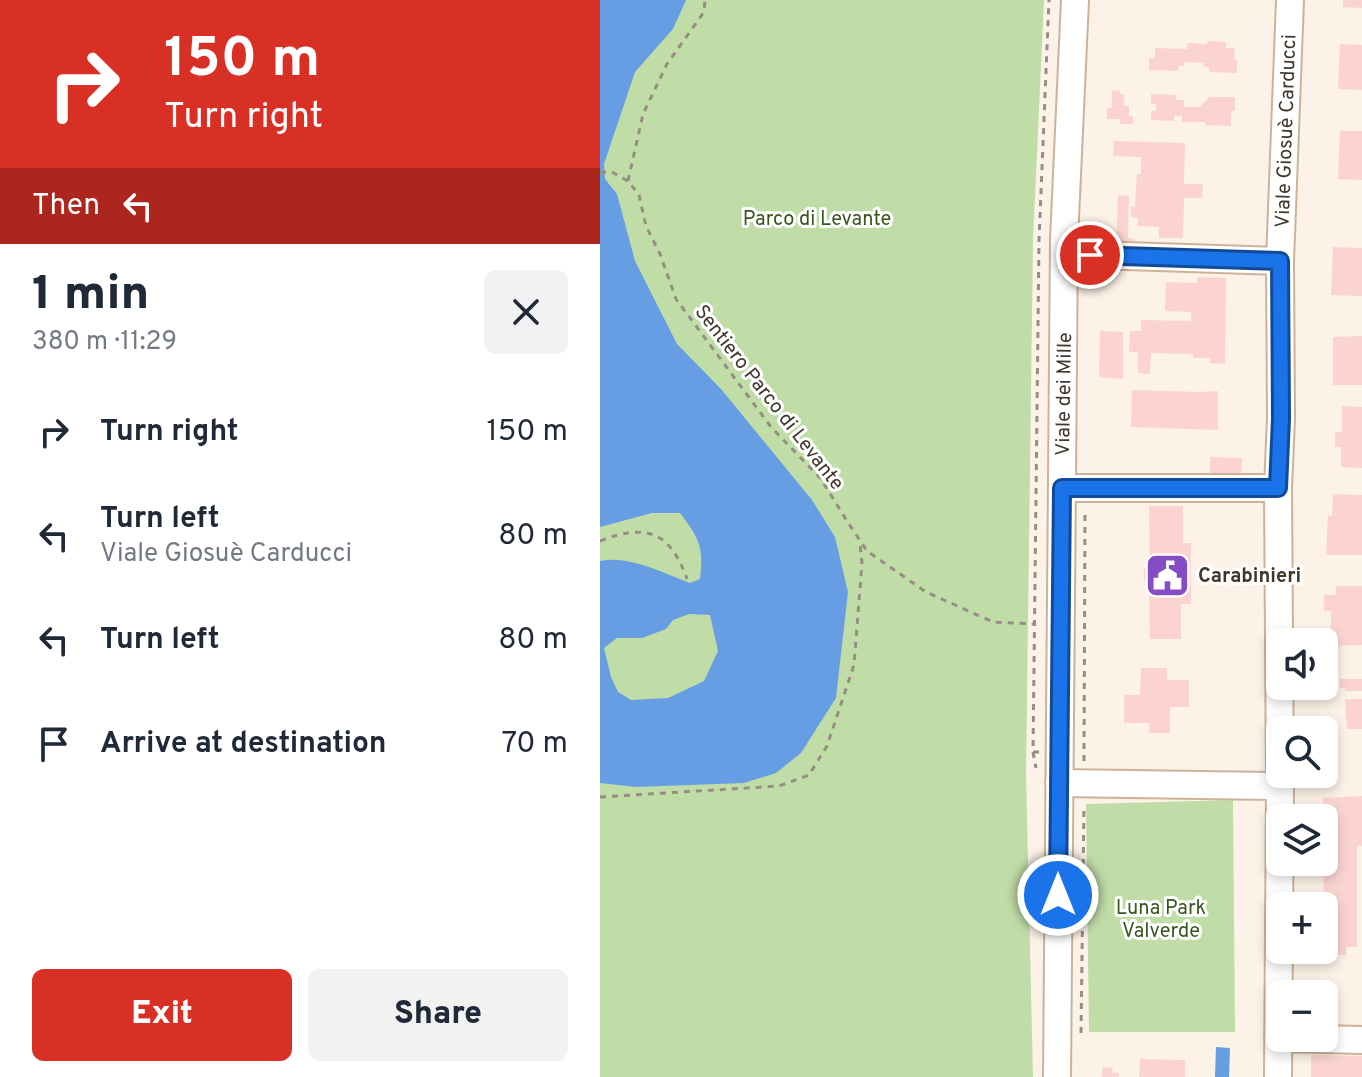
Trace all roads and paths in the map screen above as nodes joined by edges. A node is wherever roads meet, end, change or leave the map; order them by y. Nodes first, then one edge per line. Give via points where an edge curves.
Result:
1 (705, 0) edge
2 (1075, 0) edge
3 (1290, 0) edge
4 (600, 172) edge
5 (628, 181) junction
6 (1064, 254) junction
7 (1280, 261) junction
8 (1062, 488) junction
9 (1278, 488) junction
10 (860, 540) junction
11 (600, 541) edge
12 (687, 579) dead end
13 (1034, 624) dead end
14 (1280, 716) edge
15 (1059, 783) junction
16 (1266, 786) edge
17 (1280, 788) edge
18 (600, 797) edge
19 (1278, 980) edge
20 (1338, 1039) edge
21 (1362, 1040) edge
22 (1278, 1052) edge
23 (1057, 1077) edge
24 (1278, 1077) edge

1 - 5 path via 704,12 667,64 643,114
2 - 6 street, Viale dei Mille
3 - 7 street, Viale Giosuè Carducci
4 - 5 path
5 - 10 path, Sentiero Parco di Levante via 639,195 676,299 771,427 821,479
6 - 7 street
6 - 8 street, Viale dei Mille
7 - 9 street, Viale Giosuè Carducci
8 - 9 street
8 - 15 street, Viale dei Mille
9 - 14 street, Viale Giosuè Carducci
10 - 13 path, Sentiero Parco di Levante via 867,551 926,592 993,622
10 - 18 path via 854,665 827,746 809,775 779,786
11 - 12 path via 621,532 647,531 668,543
15 - 16 street
15 - 23 street, Viale dei Mille
17 - 19 street, Viale Giosuè Carducci
20 - 21 street
22 - 24 street, Viale Giosuè Carducci

